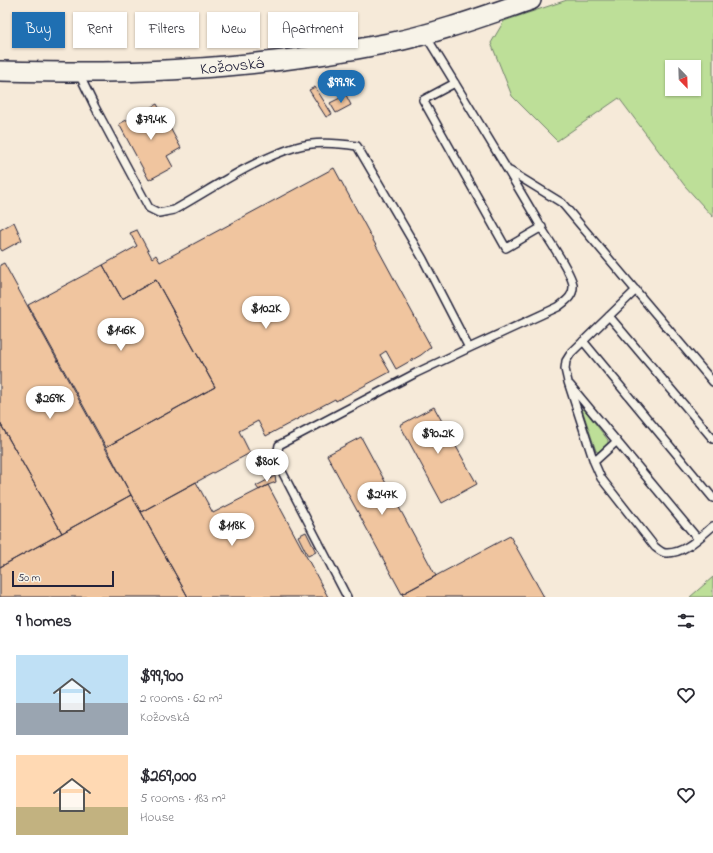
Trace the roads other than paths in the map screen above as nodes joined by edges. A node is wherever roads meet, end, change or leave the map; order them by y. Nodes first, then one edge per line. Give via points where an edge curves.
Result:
1 (531, 0) edge
2 (425, 34) junction
3 (0, 71) edge
4 (78, 72) junction
5 (455, 83) junction
6 (508, 169) junction
7 (542, 227) junction
8 (636, 290) junction
9 (609, 316) junction
10 (583, 341) junction
11 (469, 348) junction
12 (568, 382) junction
13 (713, 382) edge
14 (713, 439) edge
15 (617, 441) junction
16 (594, 462) junction
17 (713, 498) edge
18 (713, 526) edge
19 (698, 539) junction
20 (347, 597) edge

1 - 2 street, Kožovská
2 - 4 street, Kožovská via 389,43 267,61 183,69
2 - 5 lane
3 - 4 street, Kožovská
4 - 11 lane via 94,107 149,208 159,213 174,210 257,163 297,147 333,142 357,146 423,259
5 - 6 lane
5 - 7 lane via 422,100 506,248
6 - 7 lane
6 - 8 lane via 562,203
7 - 11 lane via 573,283 570,298 558,307
8 - 9 lane
8 - 13 lane
9 - 10 lane
9 - 14 lane
10 - 12 lane via 566,361
10 - 17 lane
11 - 20 lane via 280,445 276,460
12 - 15 lane
12 - 16 lane
15 - 16 lane
15 - 19 lane
16 - 19 lane via 601,478 654,547 665,553 678,552
18 - 19 lane

